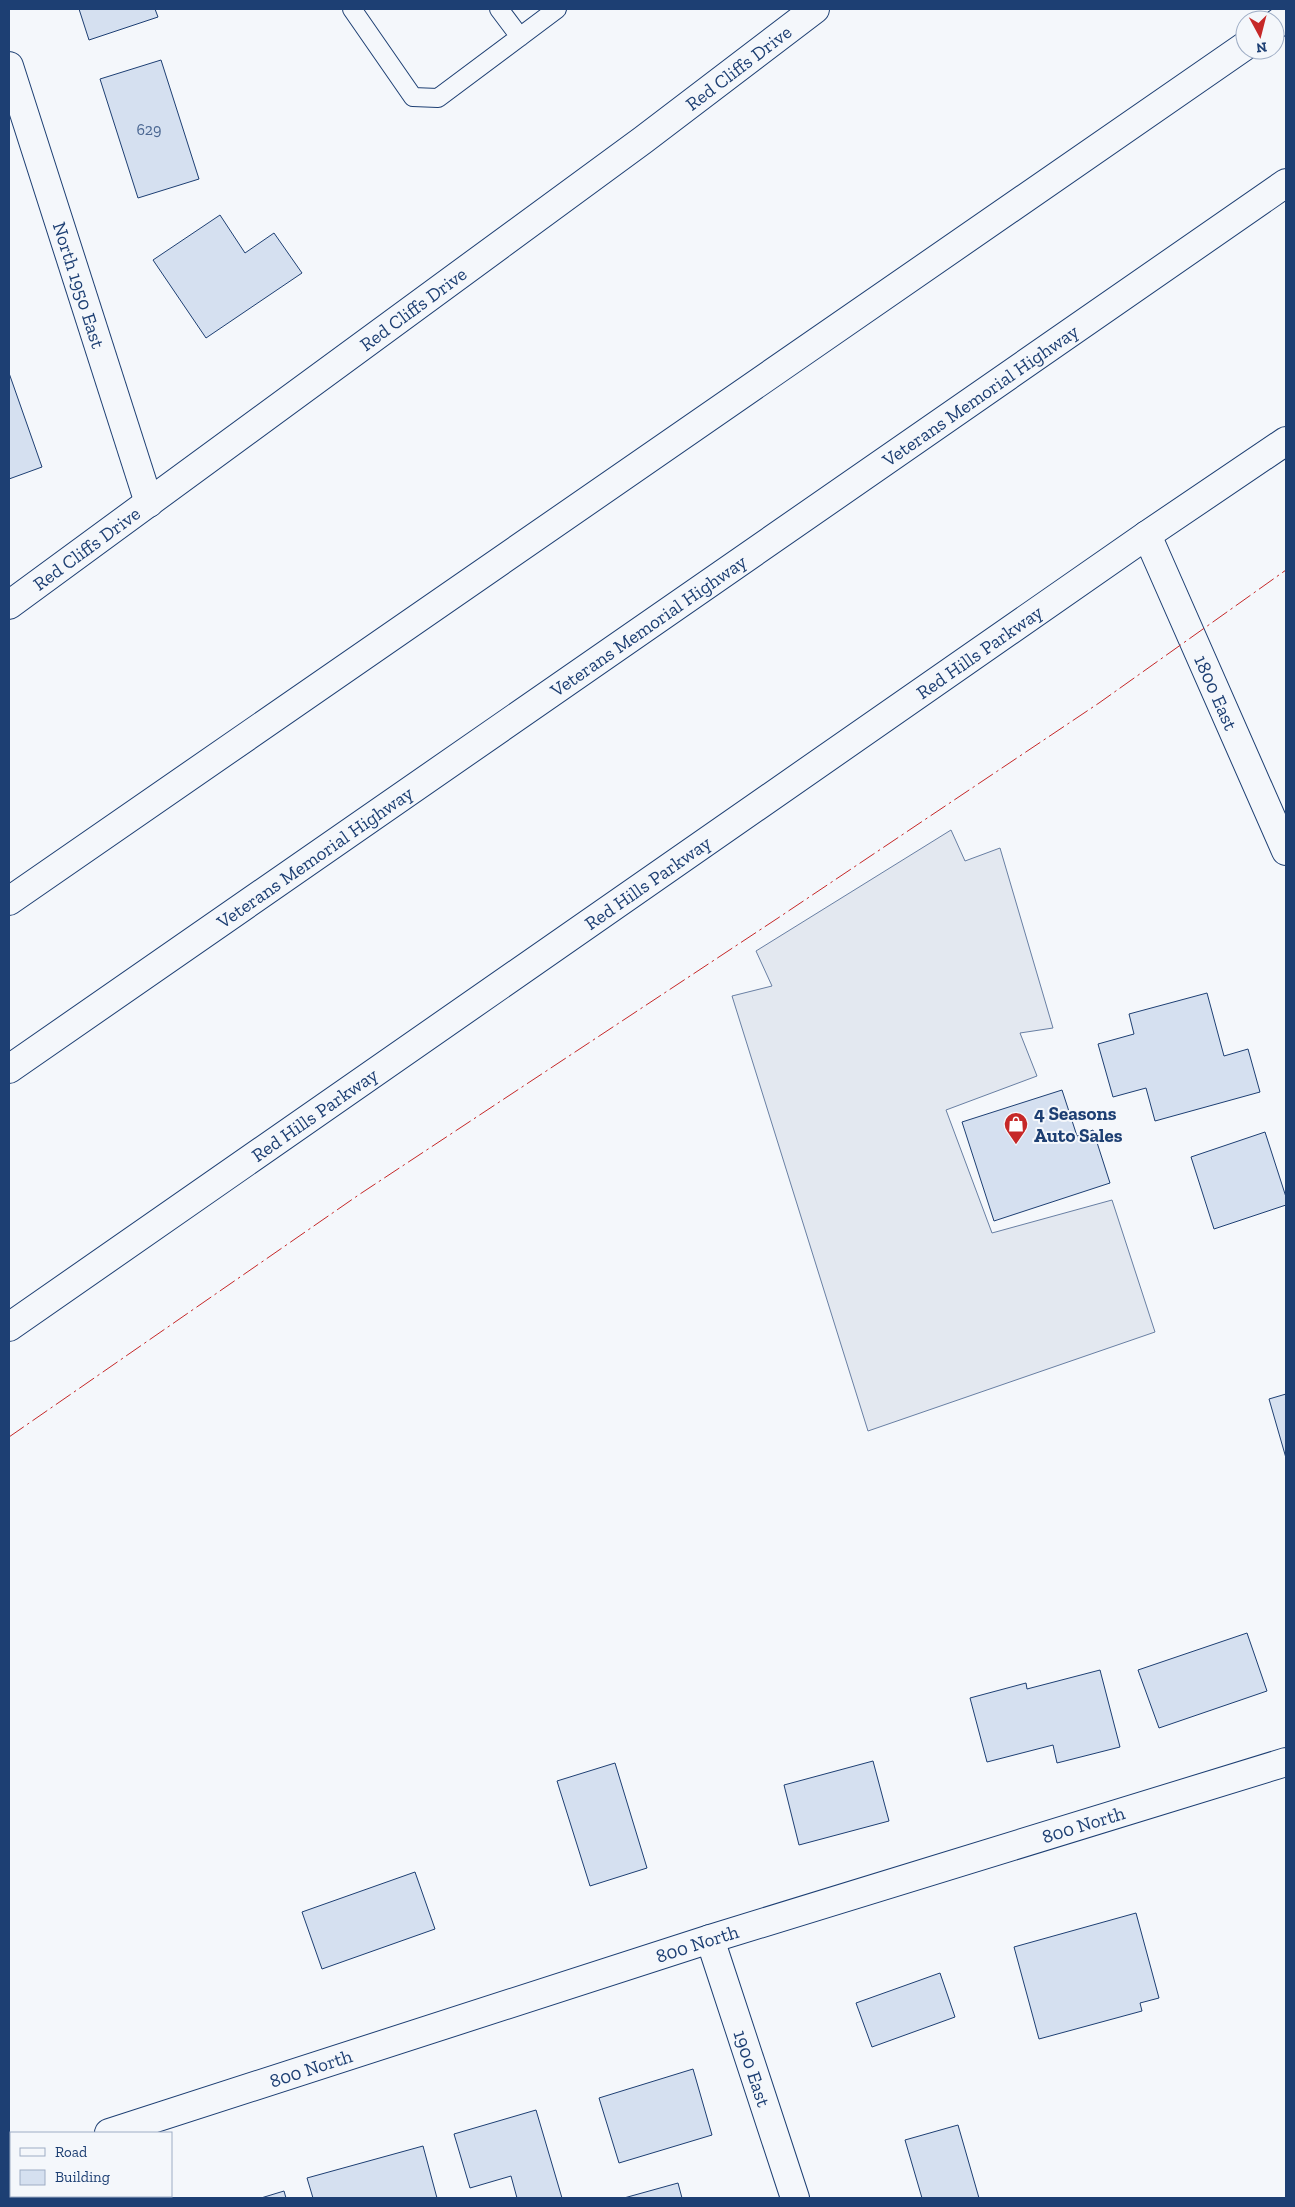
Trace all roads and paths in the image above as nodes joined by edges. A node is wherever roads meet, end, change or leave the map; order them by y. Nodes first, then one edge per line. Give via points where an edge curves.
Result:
1 (352, 9) edge
2 (499, 9) edge
3 (557, 9) edge
4 (815, 9) edge
5 (520, 36) junction
6 (1235, 53) edge
7 (9, 66) edge
8 (1286, 183) edge
9 (1286, 441) edge
10 (149, 503) junction
11 (1147, 534) junction
12 (9, 605) edge
13 (1286, 851) edge
14 (9, 901) edge
15 (9, 1069) edge
16 (9, 1327) edge
17 (1286, 1762) edge
18 (710, 1939) junction
19 (112, 2132) edge
20 (795, 2198) edge

1 - 5 lane via 412,97 438,98
2 - 5 lane
3 - 5 lane
4 - 10 main road, Red Cliffs Drive via 635,146
6 - 14 main road
7 - 10 main road, North 1950 East
8 - 15 main road, Veterans Memorial Highway
9 - 11 main road, Red Hills Parkway
10 - 12 main road, Red Cliffs Drive
11 - 13 main road, 1800 East
11 - 16 main road, Red Hills Parkway
17 - 18 main road, 800 North
18 - 19 main road, 800 North
18 - 20 main road, 1900 East

